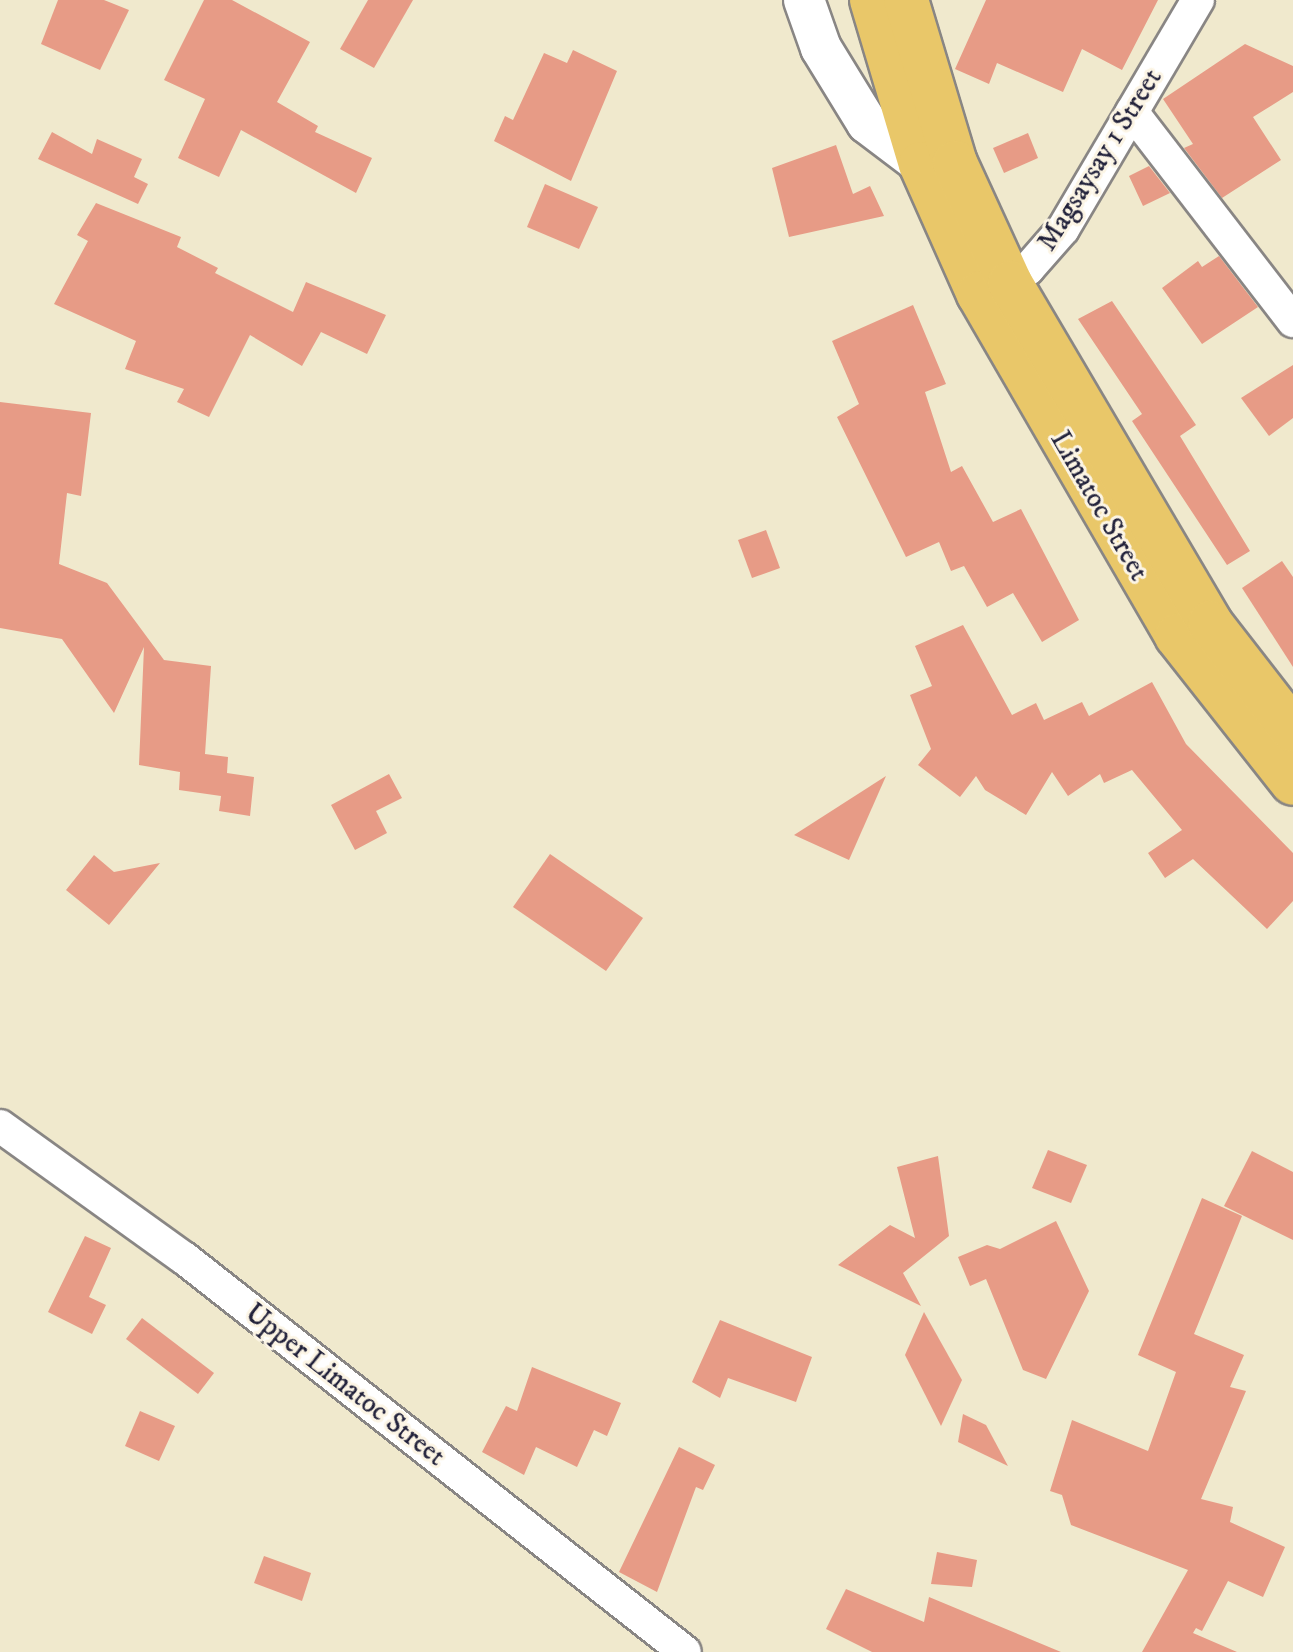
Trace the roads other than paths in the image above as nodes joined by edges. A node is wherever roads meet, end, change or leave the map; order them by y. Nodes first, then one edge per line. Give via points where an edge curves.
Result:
1 (804, 0) edge
2 (872, 0) edge
3 (906, 0) edge
4 (1198, 0) edge
5 (1132, 112) junction
6 (946, 182) junction
7 (995, 289) junction
8 (1293, 321) edge
9 (1293, 730) edge
10 (1293, 783) edge
11 (0, 1126) edge
12 (685, 1652) edge

1 - 6 street via 849,98 890,146
2 - 6 main road
3 - 6 main road
4 - 5 street, Magsaysay 1 Street
5 - 7 street, Magsaysay 1 Street via 1063,229
5 - 8 street
6 - 7 main road, Limatoc Street
7 - 9 main road, Limatoc Street via 1210,623
7 - 10 main road, Limatoc Street via 1177,636
11 - 12 street, Upper Limatoc Street via 184,1258

